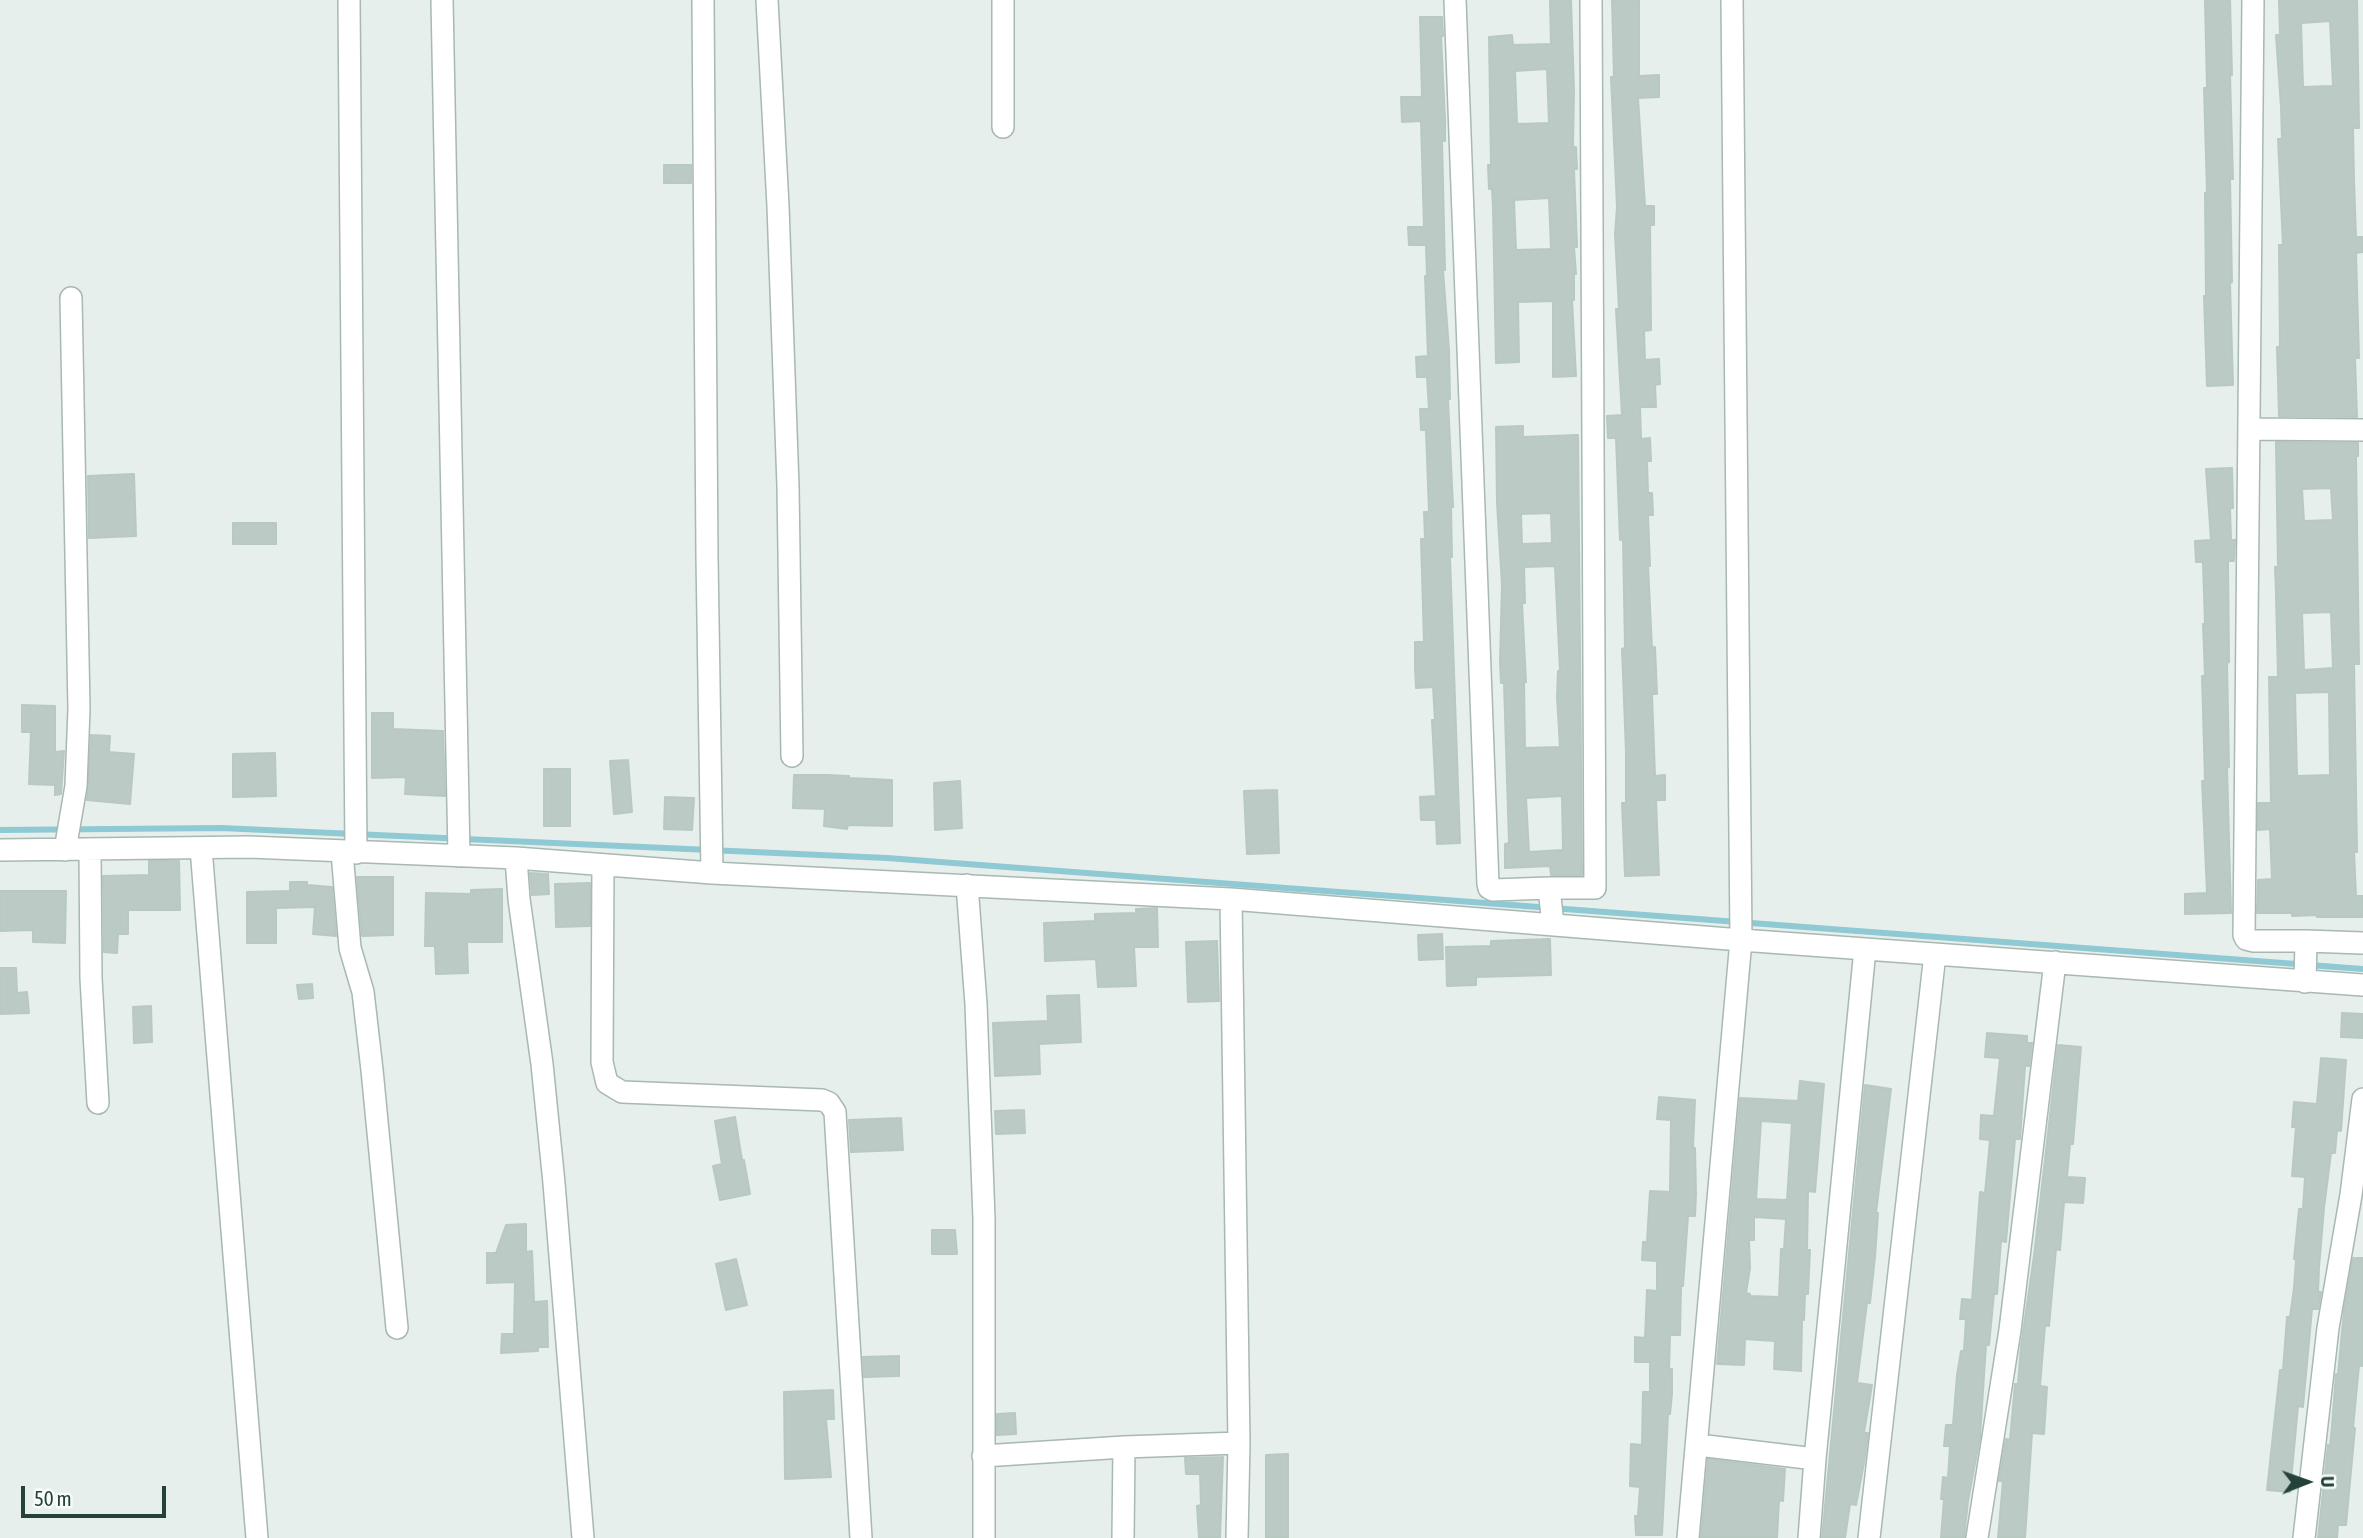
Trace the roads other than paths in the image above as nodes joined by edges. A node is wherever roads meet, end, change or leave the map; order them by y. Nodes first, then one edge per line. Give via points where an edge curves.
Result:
1 (349, 0) edge
2 (442, 0) edge
3 (703, 0) edge
4 (767, 0) edge
5 (1003, 0) edge
6 (1455, 0) edge
7 (1591, 0) edge
8 (1732, 0) edge
9 (2253, 0) edge
10 (1003, 127) dead end
11 (71, 298) dead end
12 (2249, 429) junction
13 (2363, 430) edge
14 (792, 756) dead end
15 (66, 847) junction
16 (201, 848) junction
17 (0, 850) edge
18 (90, 850) junction
19 (352, 851) junction
20 (459, 856) junction
21 (516, 858) junction
22 (603, 864) junction
23 (712, 869) junction
24 (967, 885) junction
25 (1231, 899) junction
26 (1551, 907) junction
27 (1741, 940) junction
28 (2363, 943) edge
29 (2306, 945) junction
30 (1865, 949) junction
31 (1935, 954) junction
32 (2055, 962) junction
33 (2305, 977) junction
34 (2363, 985) edge
35 (2363, 1099) edge
36 (98, 1103) dead end
37 (397, 1328) dead end
38 (1239, 1443) junction
39 (1698, 1445) junction
40 (1124, 1447) junction
41 (983, 1456) junction
42 (1815, 1459) junction
43 (257, 1538) edge
44 (583, 1538) edge
45 (861, 1538) edge
46 (984, 1538) edge
47 (1123, 1538) edge
48 (1237, 1538) edge
49 (1688, 1538) edge
50 (1809, 1538) edge
51 (1869, 1538) edge
52 (1977, 1538) edge
53 (2304, 1538) edge

1 - 19 street via 356,827
2 - 20 street
3 - 23 street
4 - 14 street via 788,472
5 - 10 street
6 - 26 street via 1488,884 1493,890
7 - 26 street via 1595,888
8 - 27 street
9 - 12 street
11 - 15 street via 79,709 76,786
12 - 13 street
12 - 29 street via 2244,935 2254,941
15 - 17 street
15 - 18 street
16 - 18 street
16 - 19 street
16 - 43 street
18 - 36 street via 90,978
19 - 20 street
19 - 37 street via 351,948 363,992
20 - 21 street
21 - 22 street
21 - 44 street via 553,1170
22 - 23 street
22 - 45 street via 602,1062 607,1083 622,1092 822,1100 835,1112
23 - 24 street
24 - 25 street
24 - 41 street via 984,1219
25 - 26 street
25 - 38 street
26 - 27 street
27 - 30 street
27 - 39 street
28 - 29 street
29 - 33 street
30 - 31 street
30 - 42 street
31 - 32 street
31 - 51 street
32 - 33 street
32 - 52 street via 2010,1330
33 - 34 street
35 - 53 street via 2328,1328
38 - 40 street
38 - 48 street
39 - 42 street
39 - 49 street
40 - 41 street
40 - 47 street
41 - 46 street
42 - 50 street

